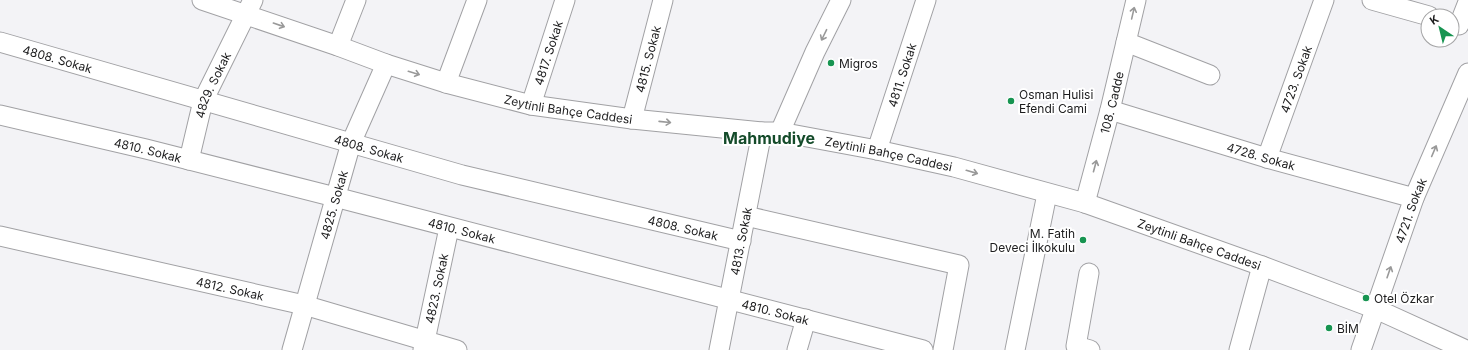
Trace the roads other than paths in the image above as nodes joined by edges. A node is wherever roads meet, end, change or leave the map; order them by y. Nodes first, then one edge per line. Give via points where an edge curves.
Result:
1 (202, 0) edge
2 (356, 0) edge
3 (477, 0) edge
4 (565, 0) edge
5 (663, 0) edge
6 (841, 0) edge
7 (926, 0) edge
8 (1136, 0) edge
9 (1324, 0) edge
10 (1372, 0) edge
11 (1468, 2) edge
12 (250, 7) edge
13 (1420, 13) edge
14 (1460, 25) edge
15 (0, 42) edge
16 (1126, 42) junction
17 (338, 46) junction
18 (386, 64) junction
19 (1468, 73) edge
20 (1210, 75) dead end
21 (446, 83) junction
22 (204, 101) junction
23 (531, 105) junction
24 (1110, 110) junction
25 (0, 115) edge
26 (632, 119) junction
27 (771, 132) junction
28 (351, 143) junction
29 (877, 150) junction
30 (1267, 158) junction
31 (189, 160) junction
32 (1047, 194) junction
33 (336, 196) junction
34 (1414, 198) junction
35 (1085, 204) junction
36 (746, 216) junction
37 (449, 228) junction
38 (0, 236) edge
39 (741, 241) junction
40 (1262, 266) junction
41 (1089, 273) dead end
42 (729, 299) junction
43 (304, 305) junction
44 (1376, 309) junction
45 (806, 319) junction
46 (877, 344) edge
47 (424, 346) edge
48 (292, 350) edge
49 (457, 350) edge
50 (719, 350) edge
51 (797, 350) edge
52 (923, 350) edge
53 (943, 350) edge
54 (1015, 350) edge
55 (1090, 350) edge
56 (1239, 350) edge
57 (1361, 350) edge
58 (1466, 350) edge

1 - 12 street, Zeytinli Bahçe Caddesi
2 - 17 street
3 - 21 street
4 - 23 street, 4817. Sokak
5 - 26 street, 4815. Sokak
6 -> 27 street, 4813. Sokak
7 - 29 street, 4811. Sokak
16 -> 8 street, 108. Cadde
9 - 30 street, 4723. Sokak
10 - 13 street
11 - 14 street
12 -> 17 street, Zeytinli Bahçe Caddesi
12 - 22 street, 4829. Sokak
15 - 22 street, 4808. Sokak
16 - 20 street
16 - 24 street, 108. Cadde
17 - 18 street, Zeytinli Bahçe Caddesi
18 -> 21 street, Zeytinli Bahçe Caddesi
18 - 28 street, 4825. Sokak
34 -> 19 street, 4721. Sokak
21 - 23 street, Zeytinli Bahçe Caddesi
22 - 28 street, 4808. Sokak
22 - 31 street, 4829. Sokak
23 - 26 street, Zeytinli Bahçe Caddesi
24 - 30 street, 4728. Sokak
35 -> 24 street, 108. Cadde
25 - 31 street, 4810. Sokak
26 -> 27 street, Zeytinli Bahçe Caddesi
27 - 29 street, Zeytinli Bahçe Caddesi
27 - 36 street, 4813. Sokak
28 - 33 street, 4825. Sokak
28 - 39 street, 4808. Sokak via 462,174
29 -> 32 street, Zeytinli Bahçe Caddesi via 954,167
30 - 34 street, 4728. Sokak
31 - 33 street, 4810. Sokak
32 - 35 street, Zeytinli Bahçe Caddesi
32 - 54 street
33 - 37 street, 4810. Sokak
33 - 43 street, 4825. Sokak
44 -> 34 street, 4721. Sokak
35 - 40 street, Zeytinli Bahçe Caddesi
36 - 39 street, 4813. Sokak
36 - 53 street via 959,265
37 - 42 street, 4810. Sokak
37 - 47 street, 4823. Sokak
38 - 43 street, 4812. Sokak
39 - 42 street, 4813. Sokak
40 - 44 street, Zeytinli Bahçe Caddesi
40 - 56 street
41 - 55 street via 1076,346
42 - 45 street, 4810. Sokak
42 - 50 street, 4813. Sokak
43 - 47 street, 4812. Sokak
43 - 48 street, 4825. Sokak
44 - 57 street, 4721. Sokak
44 - 58 street, Zeytinli Bahçe Caddesi
45 - 46 street, 4810. Sokak
45 - 51 street
46 - 52 street, 4810. Sokak
47 - 49 street, 4812. Sokak

